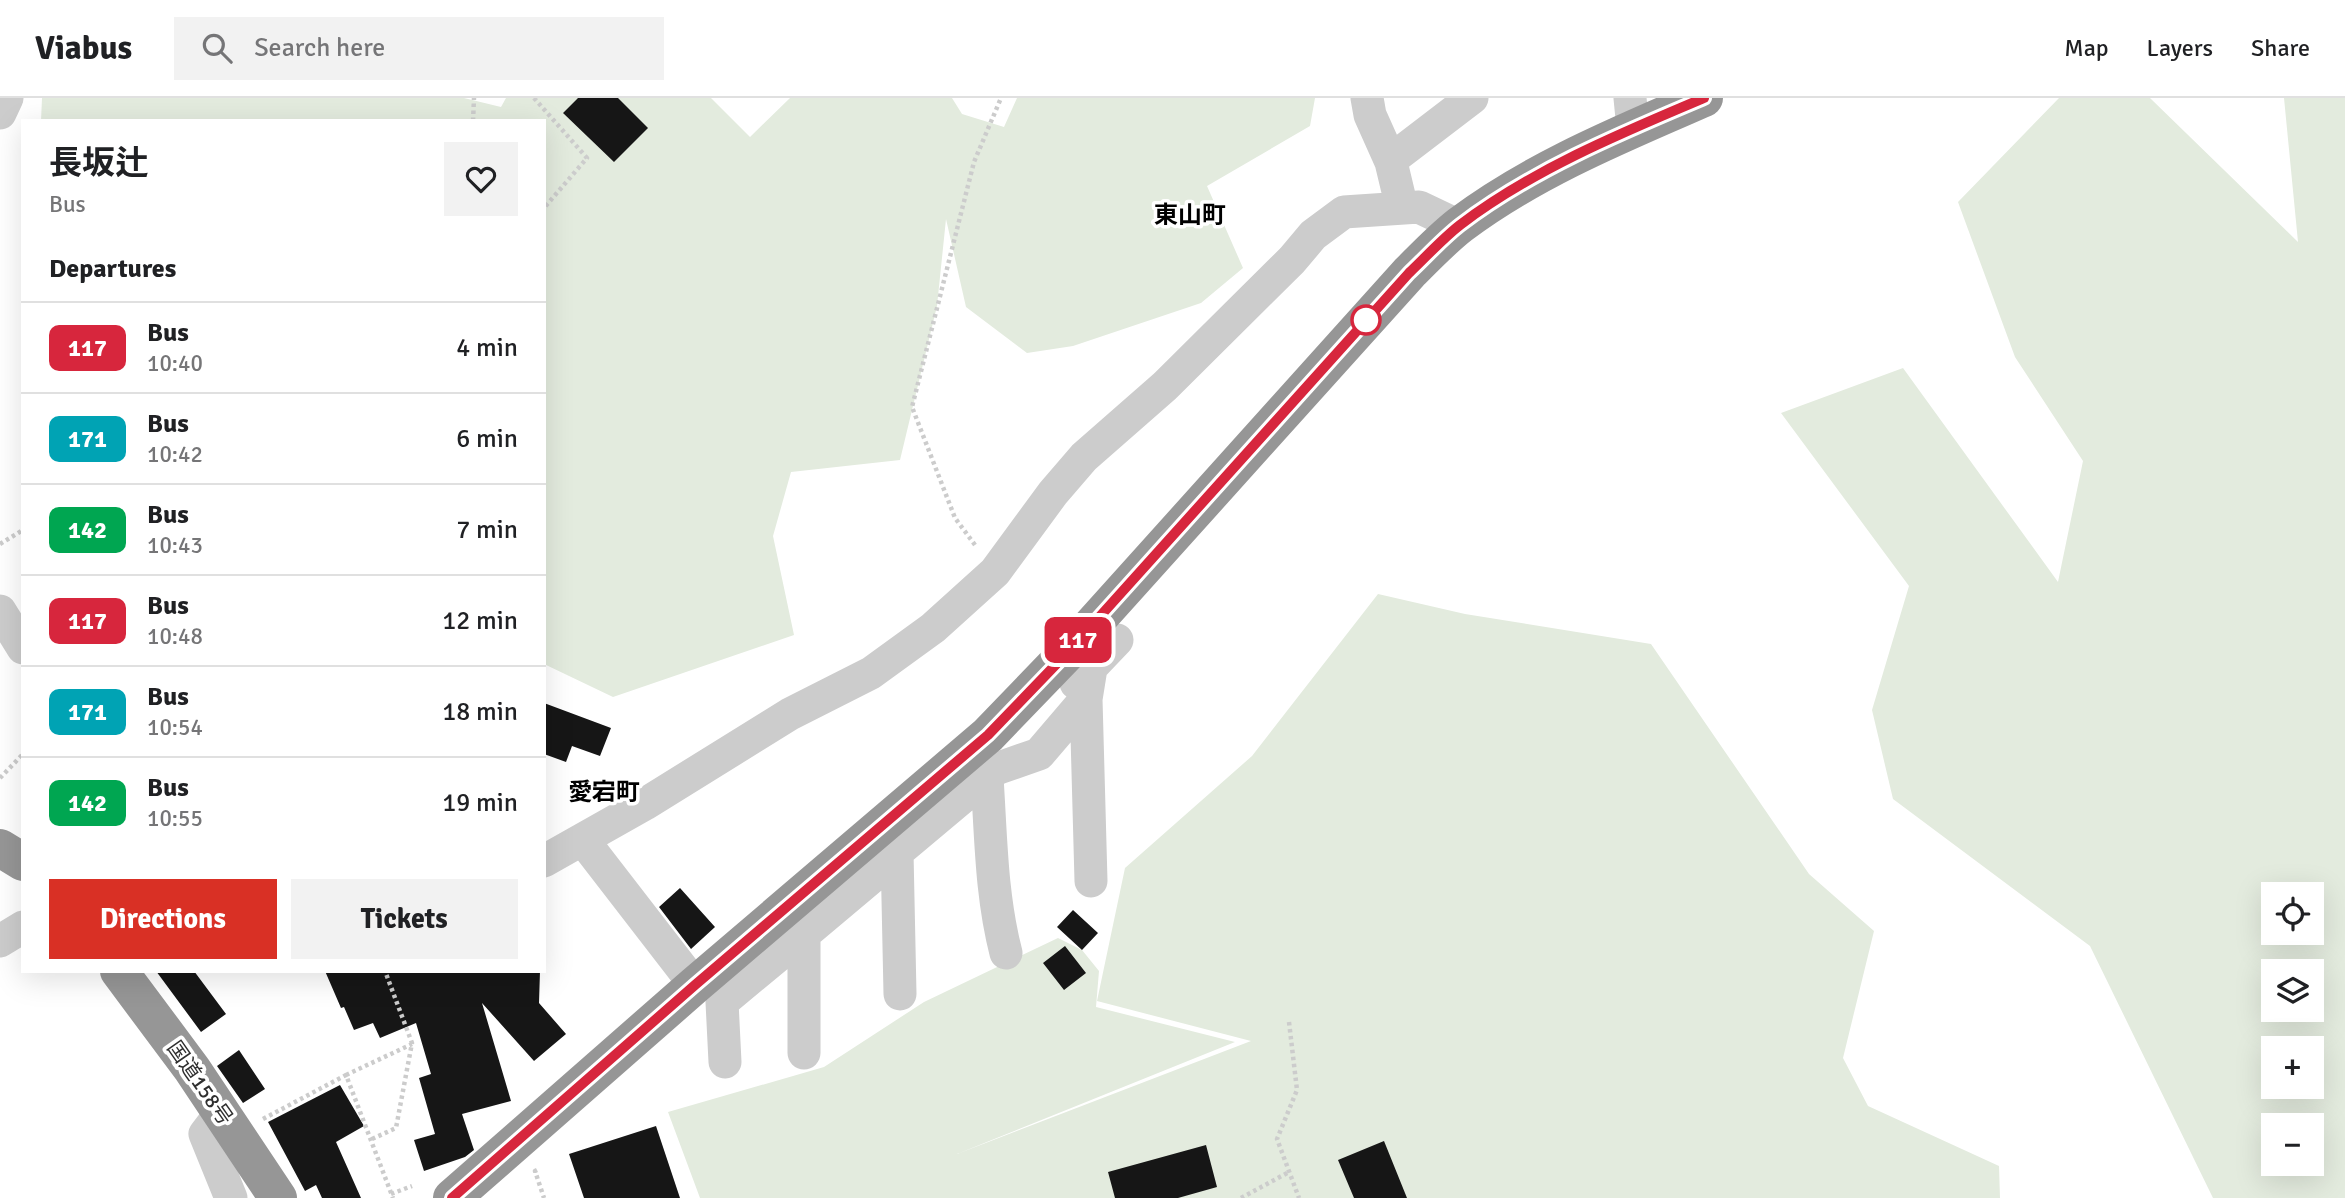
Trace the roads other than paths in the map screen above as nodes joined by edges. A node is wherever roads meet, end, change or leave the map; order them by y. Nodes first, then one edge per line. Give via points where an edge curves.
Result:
1 (7, 98) edge
2 (1367, 98) edge
3 (1472, 98) edge
4 (1704, 98) edge
5 (0, 113) edge
6 (1631, 113) edge
7 (1391, 162) junction
8 (1402, 208) junction
9 (1459, 226) junction
10 (0, 611) edge
11 (1117, 640) dead end
12 (21, 645) edge
13 (1089, 683) junction
14 (988, 735) junction
15 (987, 777) junction
16 (583, 840) junction
17 (0, 848) edge
18 (897, 852) junction
19 (546, 860) edge
20 (21, 861) edge
21 (1091, 881) dead end
22 (21, 929) edge
23 (804, 934) junction
24 (0, 941) edge
25 (1006, 953) dead end
26 (120, 973) edge
27 (695, 985) junction
28 (900, 994) dead end
29 (804, 1054) dead end
30 (725, 1062) dead end
31 (228, 1123) junction
32 (231, 1198) edge
33 (278, 1198) edge
34 (452, 1198) edge

1 - 5 street
2 - 7 street
3 - 7 street
4 - 6 highway
6 - 9 highway
7 - 8 street
8 - 9 street via 1419,207
8 - 16 street via 1344,212 1313,235 1165,386 1084,457 995,572 933,628 871,673 790,714
9 - 14 highway via 1409,273
10 - 12 street
11 - 13 street
13 - 14 street via 1026,736 997,743
13 - 15 street via 1039,754 996,769
13 - 21 street
14 - 27 highway
15 - 18 street
15 - 25 street via 993,886
16 - 19 street
16 - 27 street
17 - 20 highway
18 - 23 street
18 - 28 street
22 - 24 street
23 - 29 street
23 - 30 street via 722,1002
26 - 31 highway, 国道158号
27 - 34 highway
31 - 32 street via 205,1134
31 - 33 highway, 国道158号

